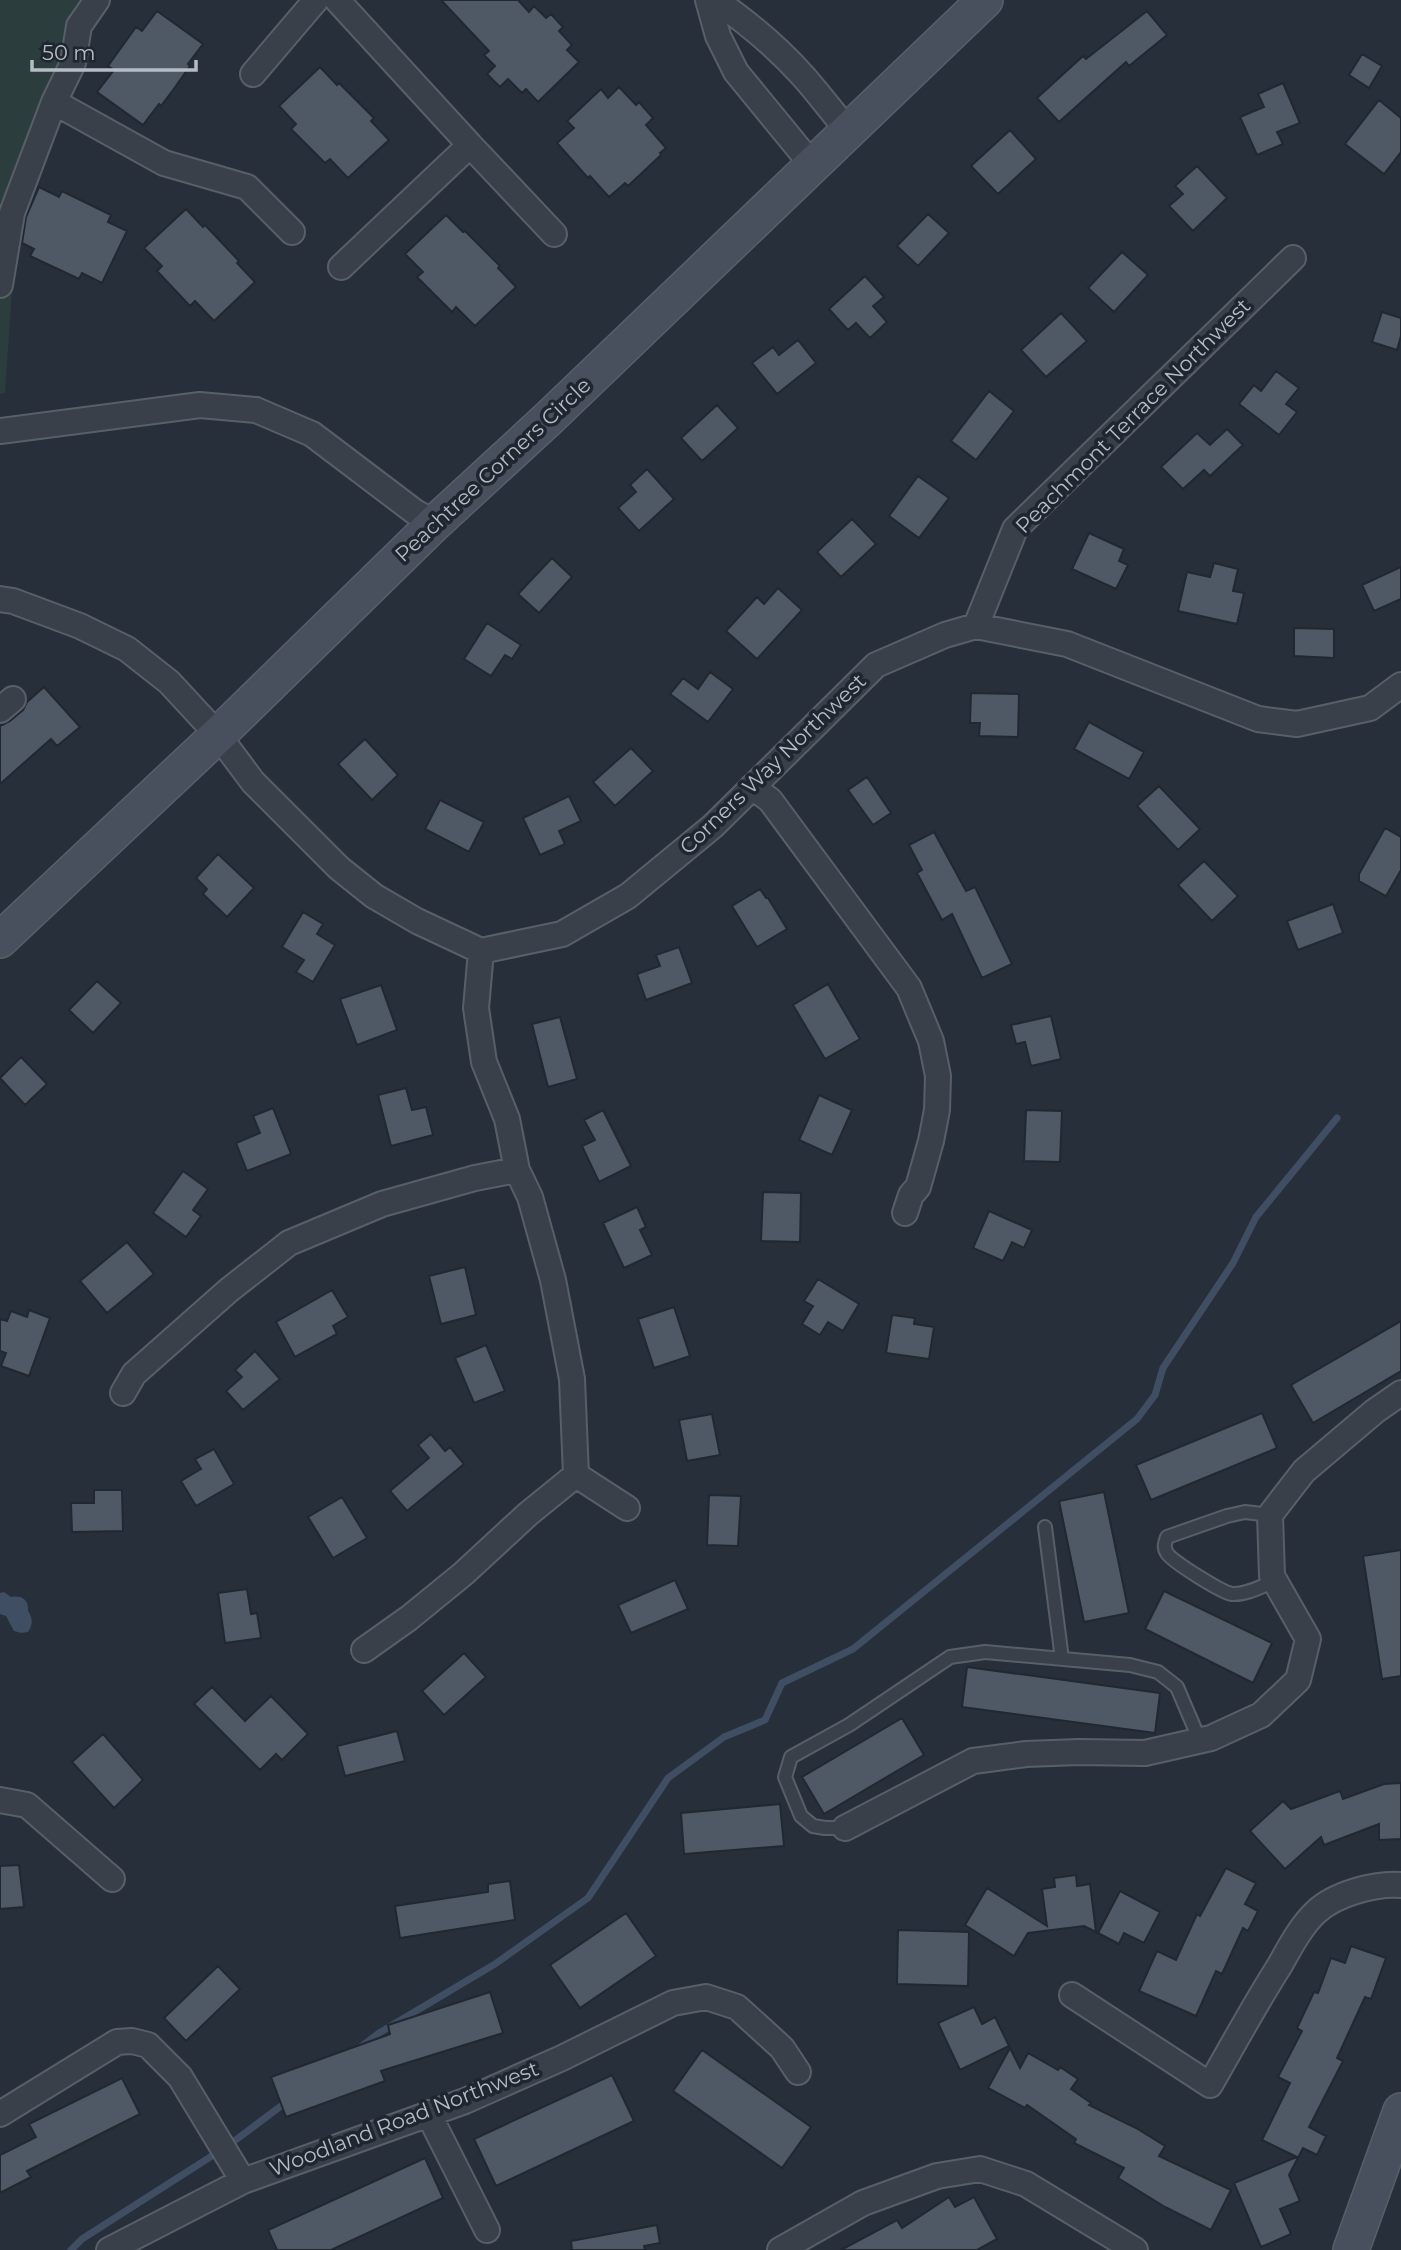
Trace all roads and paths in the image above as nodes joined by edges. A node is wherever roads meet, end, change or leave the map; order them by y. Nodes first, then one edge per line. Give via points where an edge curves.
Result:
1 (97, 0) edge
2 (316, 0) edge
3 (337, 0) edge
4 (708, 0) edge
5 (715, 0) edge
6 (985, 0) edge
7 (253, 74) dead end
8 (54, 102) junction
9 (849, 132) junction
10 (470, 145) junction
11 (813, 166) junction
12 (292, 232) dead end
13 (554, 234) dead end
14 (1293, 258) dead end
15 (341, 267) dead end
16 (0, 285) edge
17 (0, 431) edge
18 (435, 523) junction
19 (0, 599) edge
20 (976, 626) junction
21 (1401, 685) edge
22 (218, 735) junction
23 (751, 787) junction
24 (0, 940) edge
25 (481, 951) junction
26 (517, 1170) junction
27 (905, 1213) dead end
28 (123, 1393) dead end
29 (1401, 1393) edge
30 (576, 1475) junction
31 (628, 1508) dead end
32 (1270, 1515) junction
33 (1045, 1527) dead end
34 (1275, 1581) junction
35 (364, 1650) dead end
36 (1062, 1659) junction
37 (1200, 1741) junction
38 (0, 1800) edge
39 (845, 1828) joint
40 (112, 1879) dead end
41 (1401, 1885) edge
42 (1073, 1994) dead end
43 (798, 2072) dead end
44 (1401, 2111) edge
45 (428, 2113) junction
46 (0, 2114) edge
47 (243, 2181) junction
48 (487, 2230) dead end
49 (109, 2250) edge
50 (780, 2250) edge
51 (1135, 2250) edge
52 (1351, 2250) edge

1 - 8 street via 79,26 73,63
2 - 7 street
3 - 10 street
4 - 11 street via 718,36 736,72
5 - 9 street via 803,76
6 - 9 street, Peachtree Corners Circle
8 - 12 street via 164,163 247,187
8 - 16 street via 12,213
9 - 11 street, Peachtree Corners Circle
10 - 13 street
10 - 15 street
11 - 18 street, Peachtree Corners Circle
14 - 20 street, Peachmont Terrace Northwest via 1015,529
17 - 18 street via 200,405 256,410 312,434
18 - 22 street, Peachtree Corners Circle
19 - 22 street via 80,626 127,649 169,682
20 - 21 street, Corners Way Northwest via 1067,644 1258,719 1297,724 1370,708
20 - 23 street, Corners Way Northwest via 876,665
22 - 24 street, Peachtree Corners Circle
22 - 25 street via 253,782 374,896
23 - 25 street, Corners Way Northwest via 713,826 628,896 562,934
23 - 27 street via 770,800 909,988 931,1041 938,1076 937,1110 918,1187
25 - 26 street via 476,1008 484,1062 507,1119
26 - 28 street via 382,1204 289,1243 134,1374
26 - 30 street via 530,1197 553,1280 572,1378
29 - 32 street via 1304,1471
30 - 31 street
30 - 35 street via 420,1609
32 - 34 street
32 - 34 lane via 1245,1512 1227,1516 1167,1537 1164,1546 1175,1563 1230,1594
33 - 36 lane
34 - 37 street via 1308,1639 1298,1680 1261,1715
36 - 37 lane via 1158,1672 1177,1687
36 - 39 lane via 985,1652 950,1657 849,1725 790,1757 785,1777 801,1816 813,1826
37 - 39 street via 1145,1753 1026,1754 972,1761
38 - 40 street via 27,1805
41 - 42 street via 1372,1887 1317,1911 1274,1973 1210,2085
43 - 45 street, Woodland Road Northwest via 782,2048 737,2007 705,1997 673,2003 562,2058
44 - 52 street
45 - 47 street, Woodland Road Northwest
45 - 48 street
46 - 47 street via 117,2042 148,2045 180,2077
47 - 49 street, Woodland Road Northwest
50 - 51 street via 863,2203 937,2176 980,2169 1026,2184

